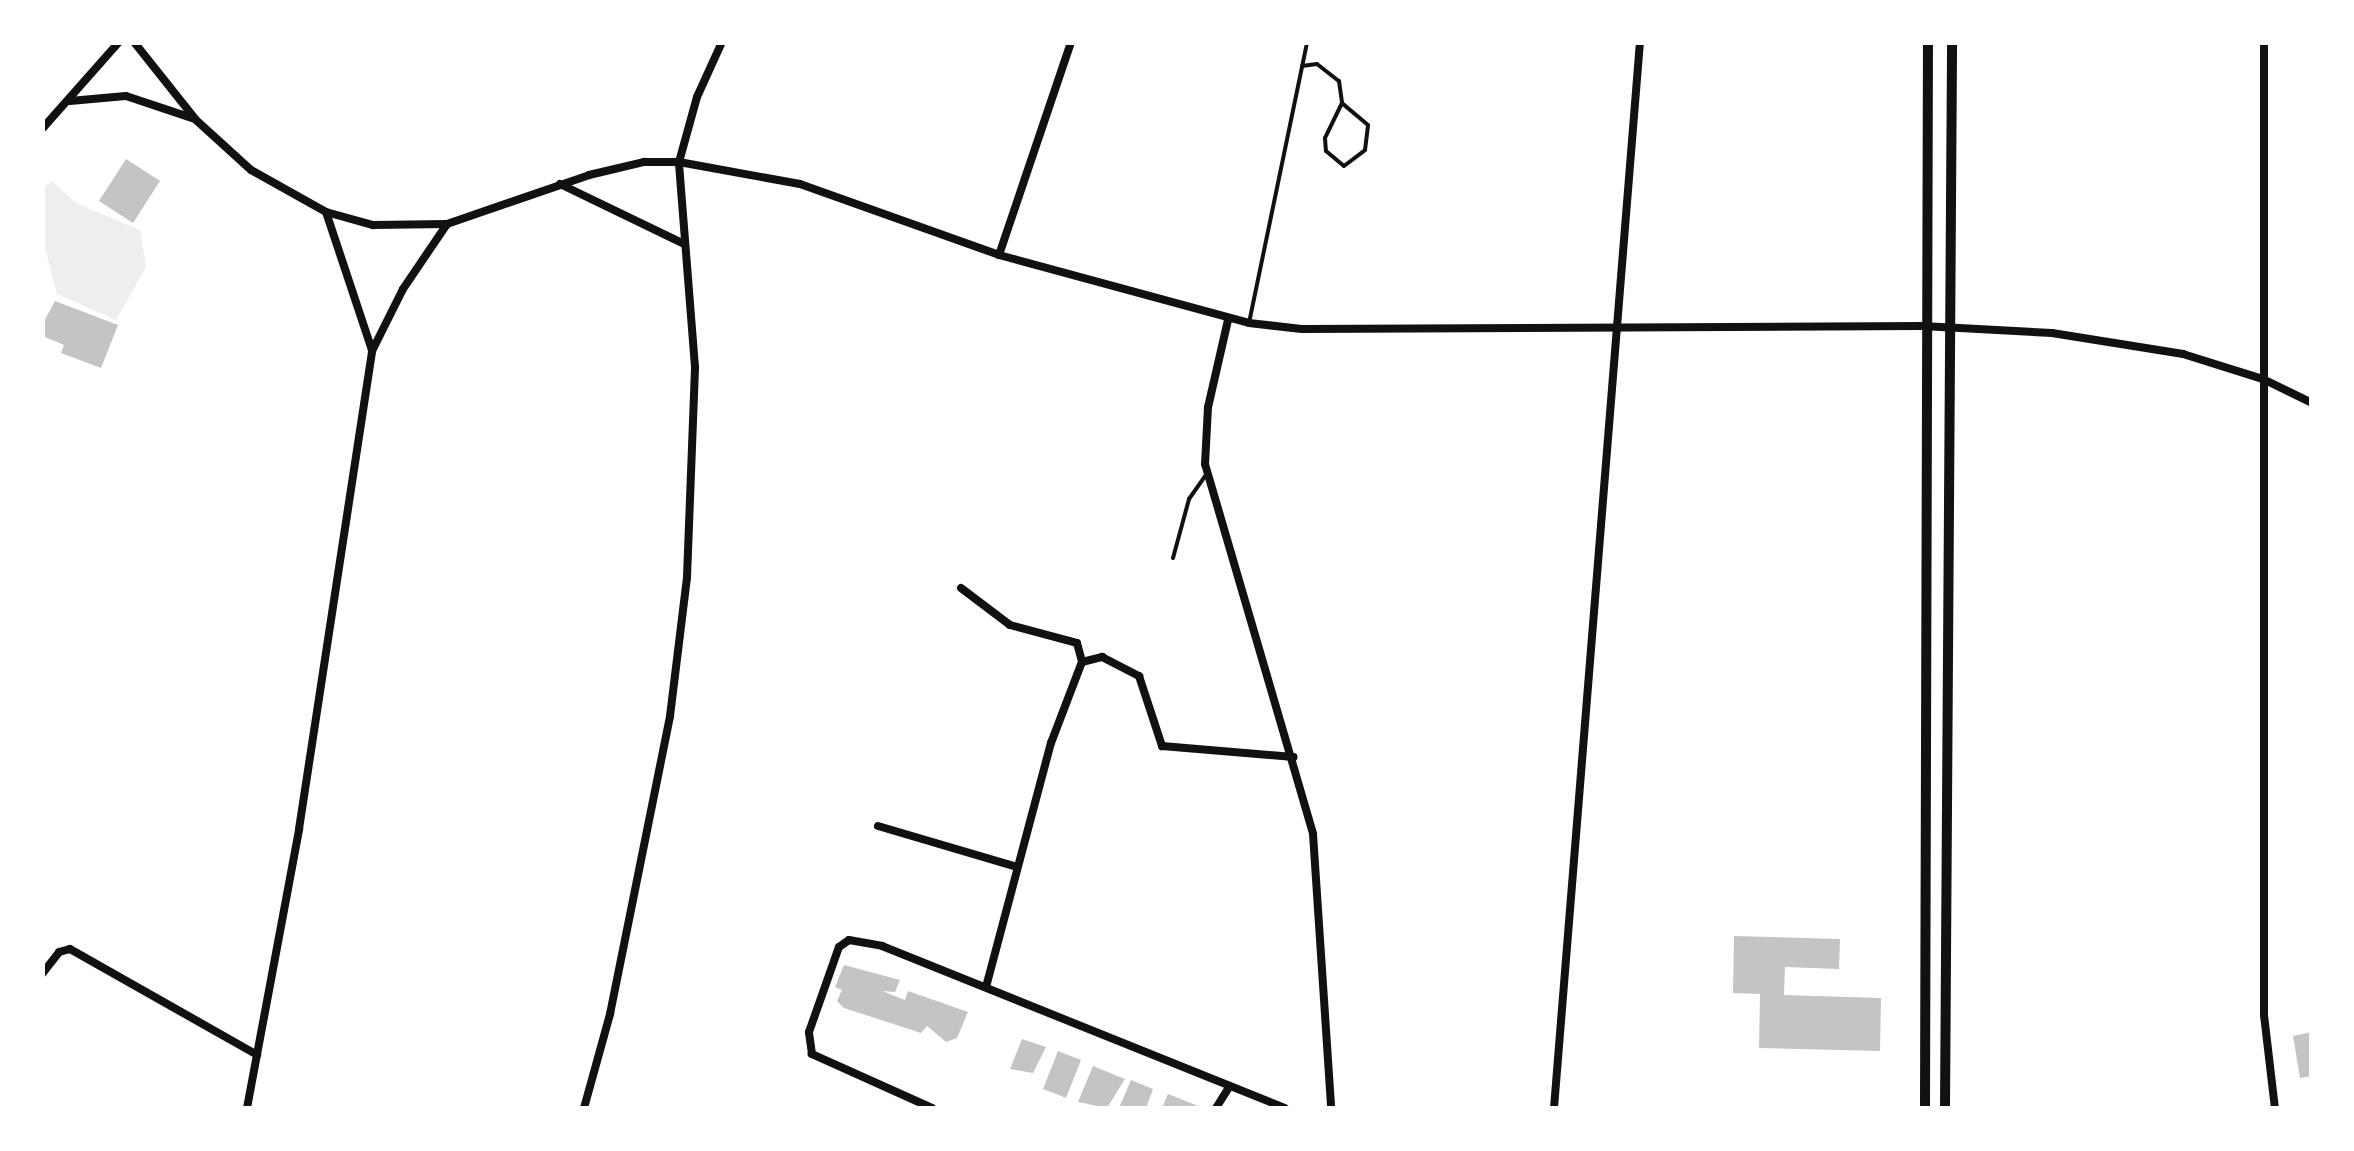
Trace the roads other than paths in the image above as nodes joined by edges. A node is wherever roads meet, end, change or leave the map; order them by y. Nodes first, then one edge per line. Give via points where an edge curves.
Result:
1 (119, 42) edge
2 (148, 42) edge
3 (722, 42) edge
4 (1071, 42) edge
5 (1307, 42) edge
6 (1640, 42) edge
7 (1928, 42) edge
8 (1952, 42) edge
9 (2264, 42) edge
10 (136, 46) edge
11 (1302, 66) junction
12 (70, 101) junction
13 (1342, 103) junction
14 (196, 120) junction
15 (42, 129) edge
16 (679, 162) junction
17 (560, 184) junction
18 (326, 212) junction
19 (447, 224) junction
20 (682, 244) junction
21 (999, 255) junction
22 (1228, 320) junction
23 (1249, 323) junction
24 (1922, 326) junction
25 (1622, 327) junction
26 (1946, 327) junction
27 (372, 351) junction
28 (2262, 378) junction
29 (2312, 403) edge
30 (1208, 473) junction
31 (1173, 558) dead end
32 (961, 588) dead end
33 (1082, 662) junction
34 (1294, 757) junction
35 (878, 826) dead end
36 (1014, 866) junction
37 (42, 974) edge
38 (986, 987) junction
39 (257, 1055) junction
40 (1229, 1087) junction
41 (247, 1108) edge
42 (584, 1108) edge
43 (932, 1108) edge
44 (1216, 1108) edge
45 (1285, 1108) edge
46 (1331, 1108) edge
47 (1554, 1108) edge
48 (1925, 1108) edge
49 (1945, 1108) edge
50 (2275, 1108) edge

1 - 12 street
2 - 10 street
3 - 16 street via 696,98
4 - 21 street
5 - 11 lane
6 - 25 street
7 - 24 street
8 - 26 street
9 - 28 street
10 - 14 street
11 - 13 lane via 1332,71
11 - 23 lane
12 - 14 street via 126,96
12 - 15 street
13 - 13 lane via 1368,125 1364,150 1344,166 1326,152 1325,138
14 - 18 street via 252,170
16 - 17 street via 644,162
16 - 20 street
16 - 21 street via 800,184
17 - 19 street
17 - 20 street
18 - 19 street via 393,228
18 - 27 street
19 - 27 street via 396,299
20 - 42 street via 694,368 687,577 644,854
21 - 22 street
22 - 23 street
22 - 30 street via 1208,406
23 - 25 street via 1302,329
24 - 25 street
24 - 26 street
24 - 48 street
25 - 47 street
26 - 28 street via 2118,340
26 - 49 street
27 - 39 street via 300,829
28 - 29 street
28 - 50 street via 2264,1015
30 - 31 lane via 1189,499
30 - 34 street
32 - 33 street via 1010,625 1077,643
33 - 34 street via 1102,657 1139,676 1162,746
33 - 36 street
34 - 46 street via 1314,844
35 - 36 street
36 - 38 street
37 - 39 street via 59,952 70,949
38 - 40 street
38 - 43 street via 863,941 839,947 809,1032 812,1054
39 - 41 street
40 - 44 street
40 - 45 street

